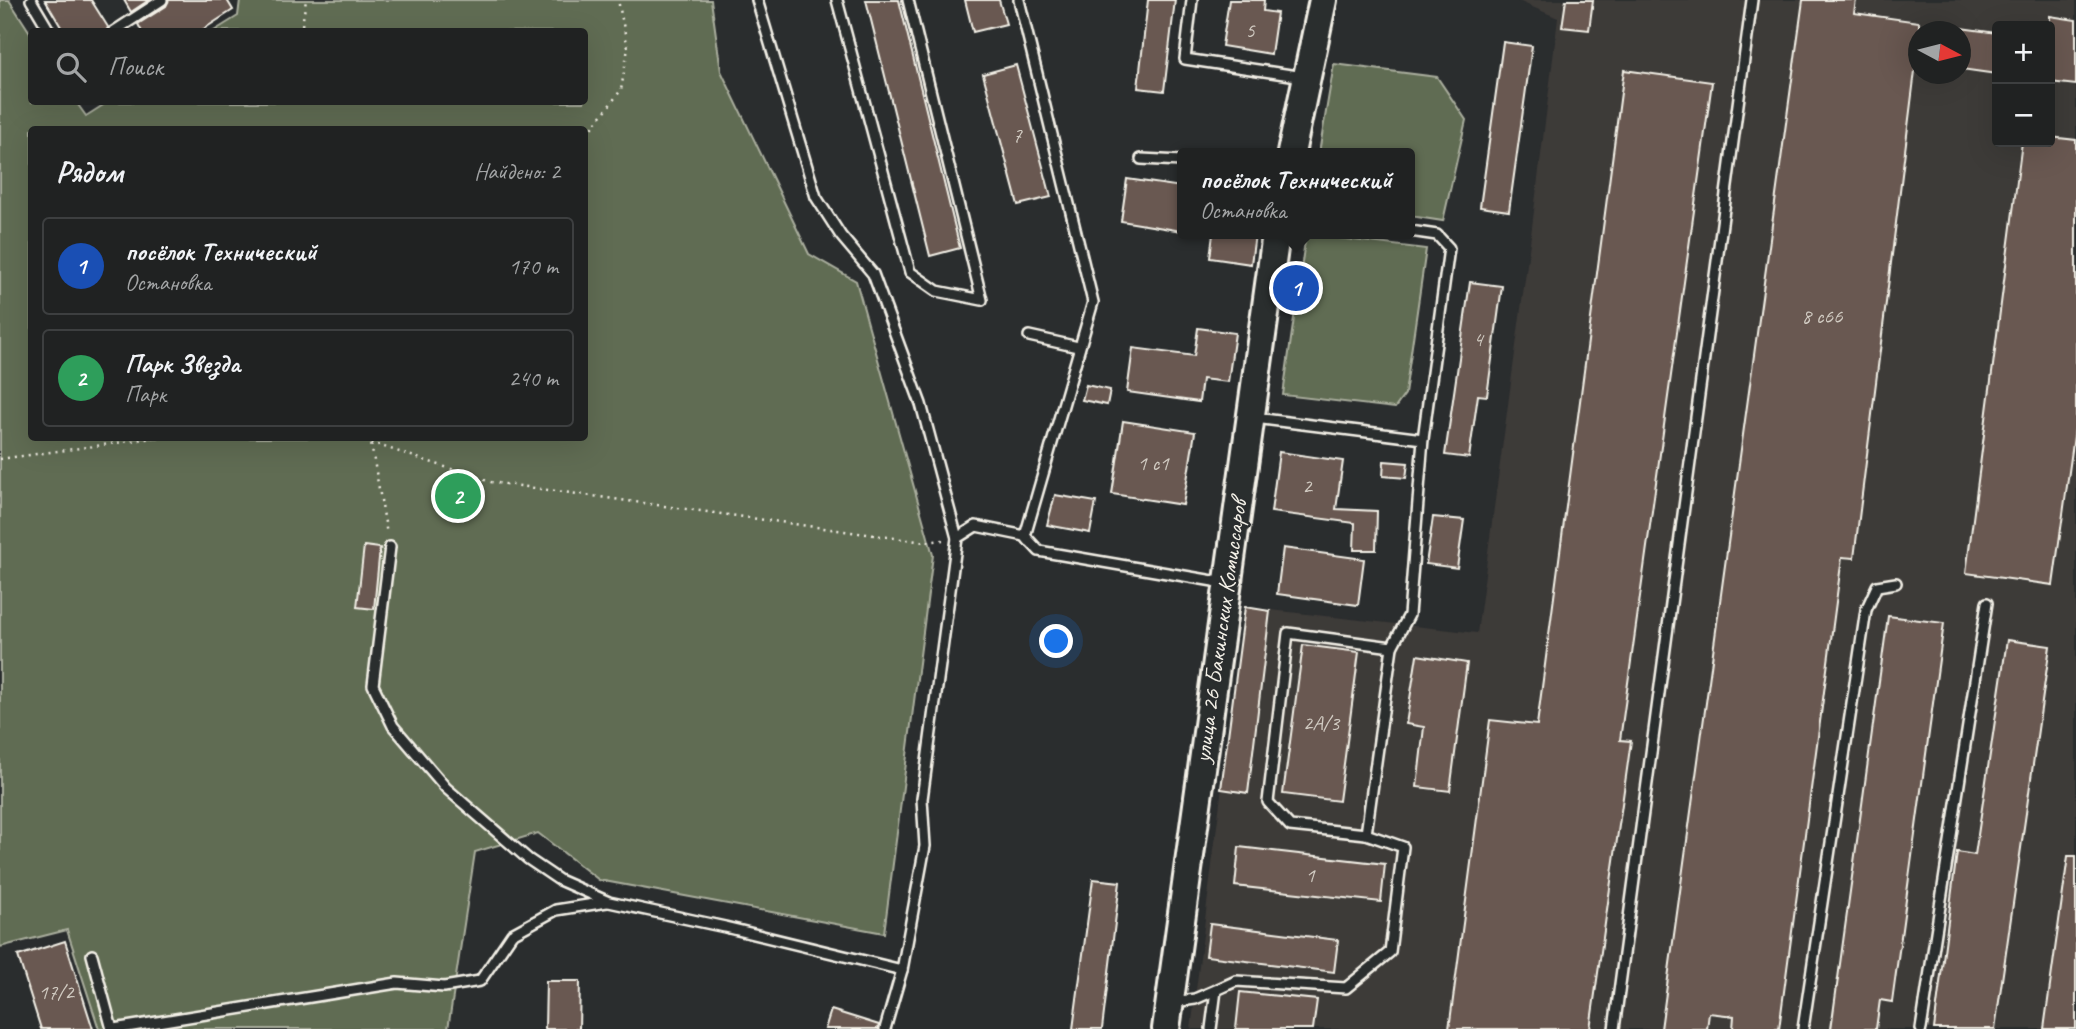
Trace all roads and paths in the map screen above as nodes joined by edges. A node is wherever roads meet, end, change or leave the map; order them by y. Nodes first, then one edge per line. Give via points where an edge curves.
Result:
1 (31, 0) edge
2 (162, 0) edge
3 (306, 0) edge
4 (618, 0) edge
5 (757, 0) edge
6 (837, 0) edge
7 (908, 0) edge
8 (1018, 0) edge
9 (1192, 0) edge
10 (1323, 0) edge
11 (1752, 0) edge
12 (48, 28) edge
13 (119, 28) edge
14 (302, 28) edge
15 (1306, 78) junction
16 (588, 134) edge
17 (1292, 148) edge
18 (1141, 159) dead end
19 (1177, 161) edge
20 (1415, 232) edge
21 (1275, 239) edge
22 (1029, 337) dead end
23 (1078, 347) junction
24 (1250, 417) junction
25 (1423, 439) junction
26 (131, 441) edge
27 (368, 441) edge
28 (374, 441) edge
29 (0, 459) edge
30 (1024, 536) junction
31 (957, 538) junction
32 (390, 547) joint
33 (1226, 583) junction
34 (1896, 583) dead end
35 (1987, 603) dead end
36 (1392, 648) junction
37 (1366, 834) junction
38 (609, 902) junction
39 (92, 955) dead end
40 (902, 970) junction
41 (1216, 990) junction
42 (1170, 1003) junction
43 (113, 1029) edge
44 (885, 1029) edge
45 (1166, 1029) edge
46 (1211, 1029) edge
47 (1614, 1029) edge
48 (1803, 1029) edge
49 (1922, 1029) edge

1 - 12 lane
2 - 13 lane
3 - 14 path
4 - 16 path via 628,48 621,90
5 - 31 lane via 816,197 873,274 921,404
6 - 7 lane via 910,272 937,291 982,300
8 - 23 lane via 1093,302
9 - 15 lane via 1185,59
10 - 15 main road
11 - 47 lane
15 - 17 main road
18 - 19 lane
20 - 25 lane via 1437,234 1449,248
21 - 24 main road, улица 26 Бакинских Комиссаров
22 - 23 lane
23 - 30 lane
24 - 25 lane
24 - 33 main road, улица 26 Бакинских Комиссаров
25 - 36 lane via 1409,615
26 - 29 path
27 - 32 path
28 - 31 path via 491,482 924,542
30 - 31 lane via 976,526
30 - 33 lane via 1039,551
31 - 40 lane via 922,799 925,846
32 - 38 lane via 373,685 393,726 446,788 528,859 559,880
33 - 42 main road, улица 26 Бакинских Комиссаров
34 - 48 lane via 1877,586 1866,610
35 - 49 lane
36 - 37 lane
36 - 37 lane via 1288,634 1268,802 1290,826
37 - 41 lane via 1403,847 1390,952 1346,988 1236,981
38 - 40 lane
38 - 43 lane via 556,910 512,934 480,981 444,987 397,983
39 - 43 lane
40 - 44 lane
41 - 42 lane
41 - 46 lane
42 - 45 main road, улица 26 Бакинских Комиссаров

